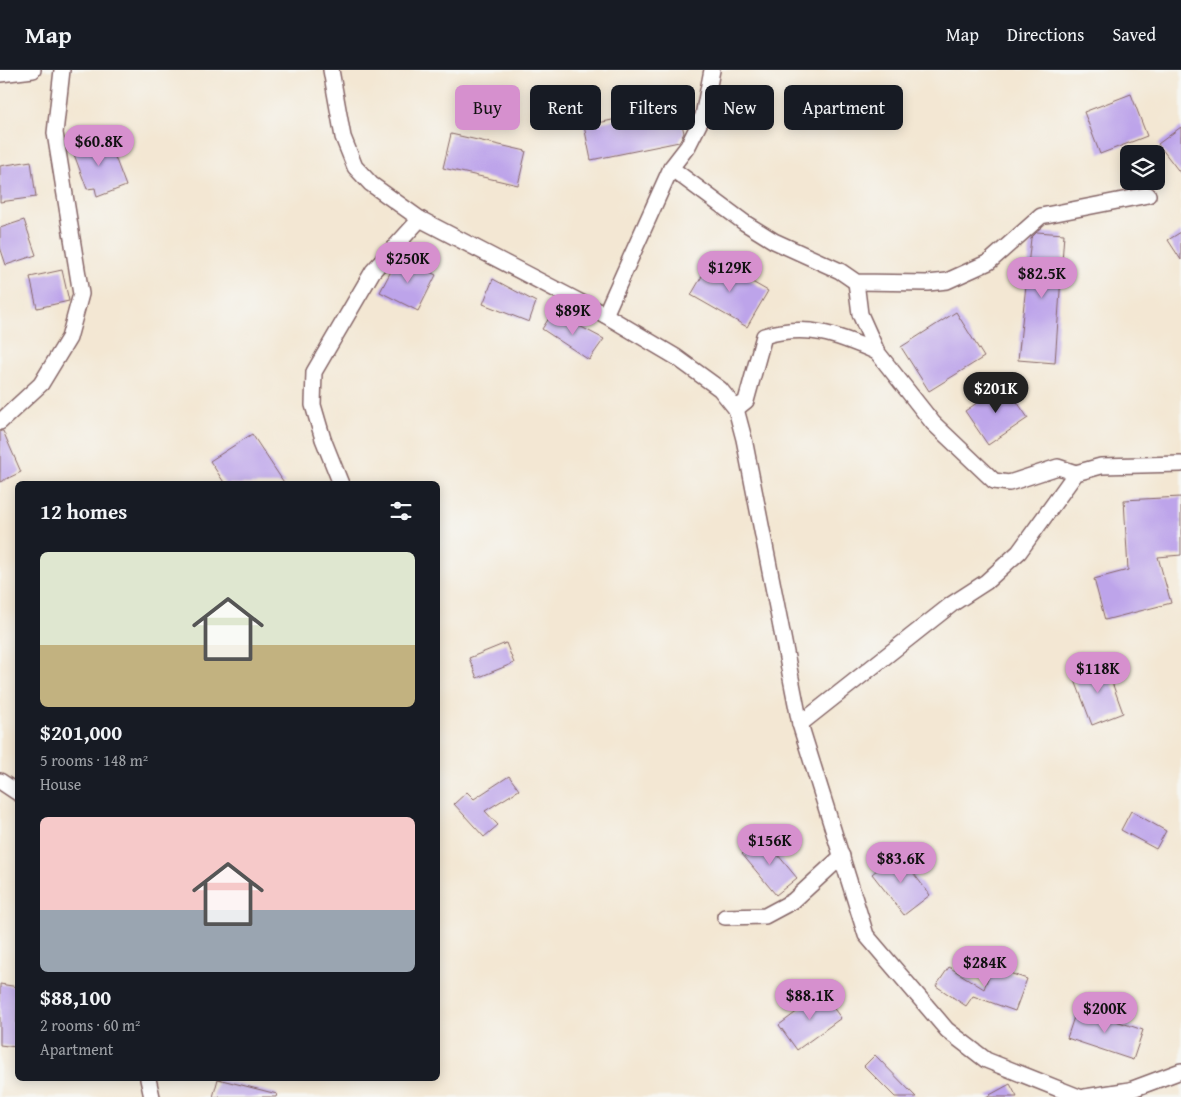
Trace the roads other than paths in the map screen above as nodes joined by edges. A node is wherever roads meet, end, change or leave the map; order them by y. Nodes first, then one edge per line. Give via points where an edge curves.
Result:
1 (33, 70) edge
2 (62, 70) edge
3 (331, 70) edge
4 (712, 70) edge
5 (0, 74) edge
6 (672, 168) junction
7 (1148, 195) dead end
8 (420, 219) junction
9 (856, 282) junction
10 (605, 315) junction
11 (877, 352) junction
12 (736, 409) junction
13 (0, 422) edge
14 (1181, 464) edge
15 (1076, 474) junction
16 (340, 481) edge
17 (800, 724) junction
18 (0, 781) edge
19 (15, 791) edge
20 (842, 856) junction
21 (725, 917) dead end
22 (1181, 1071) edge
23 (148, 1081) edge
24 (152, 1097) edge
25 (1079, 1097) edge
26 (1085, 1097) edge

1 - 5 street
2 - 13 street via 55,133 81,294 69,338 41,384
3 - 8 street via 343,137 356,167 371,184
4 - 6 street via 703,116
6 - 9 street via 752,228
6 - 10 street
7 - 9 street via 1041,216 989,262 947,281
8 - 10 street
8 - 16 street via 373,271 314,372 313,405
9 - 11 street via 860,314
10 - 12 street via 676,356 720,389
11 - 12 street via 840,336 816,331 779,332 764,336 746,401
11 - 15 street via 933,423 994,482 1009,482 1058,467
12 - 17 street
14 - 15 street via 1101,466
15 - 17 street via 1019,552 986,582 952,604
17 - 20 street
18 - 19 street
20 - 21 street via 793,902 765,916
20 - 25 street via 866,935 947,1030 986,1060
22 - 26 street via 1130,1090
23 - 24 street

